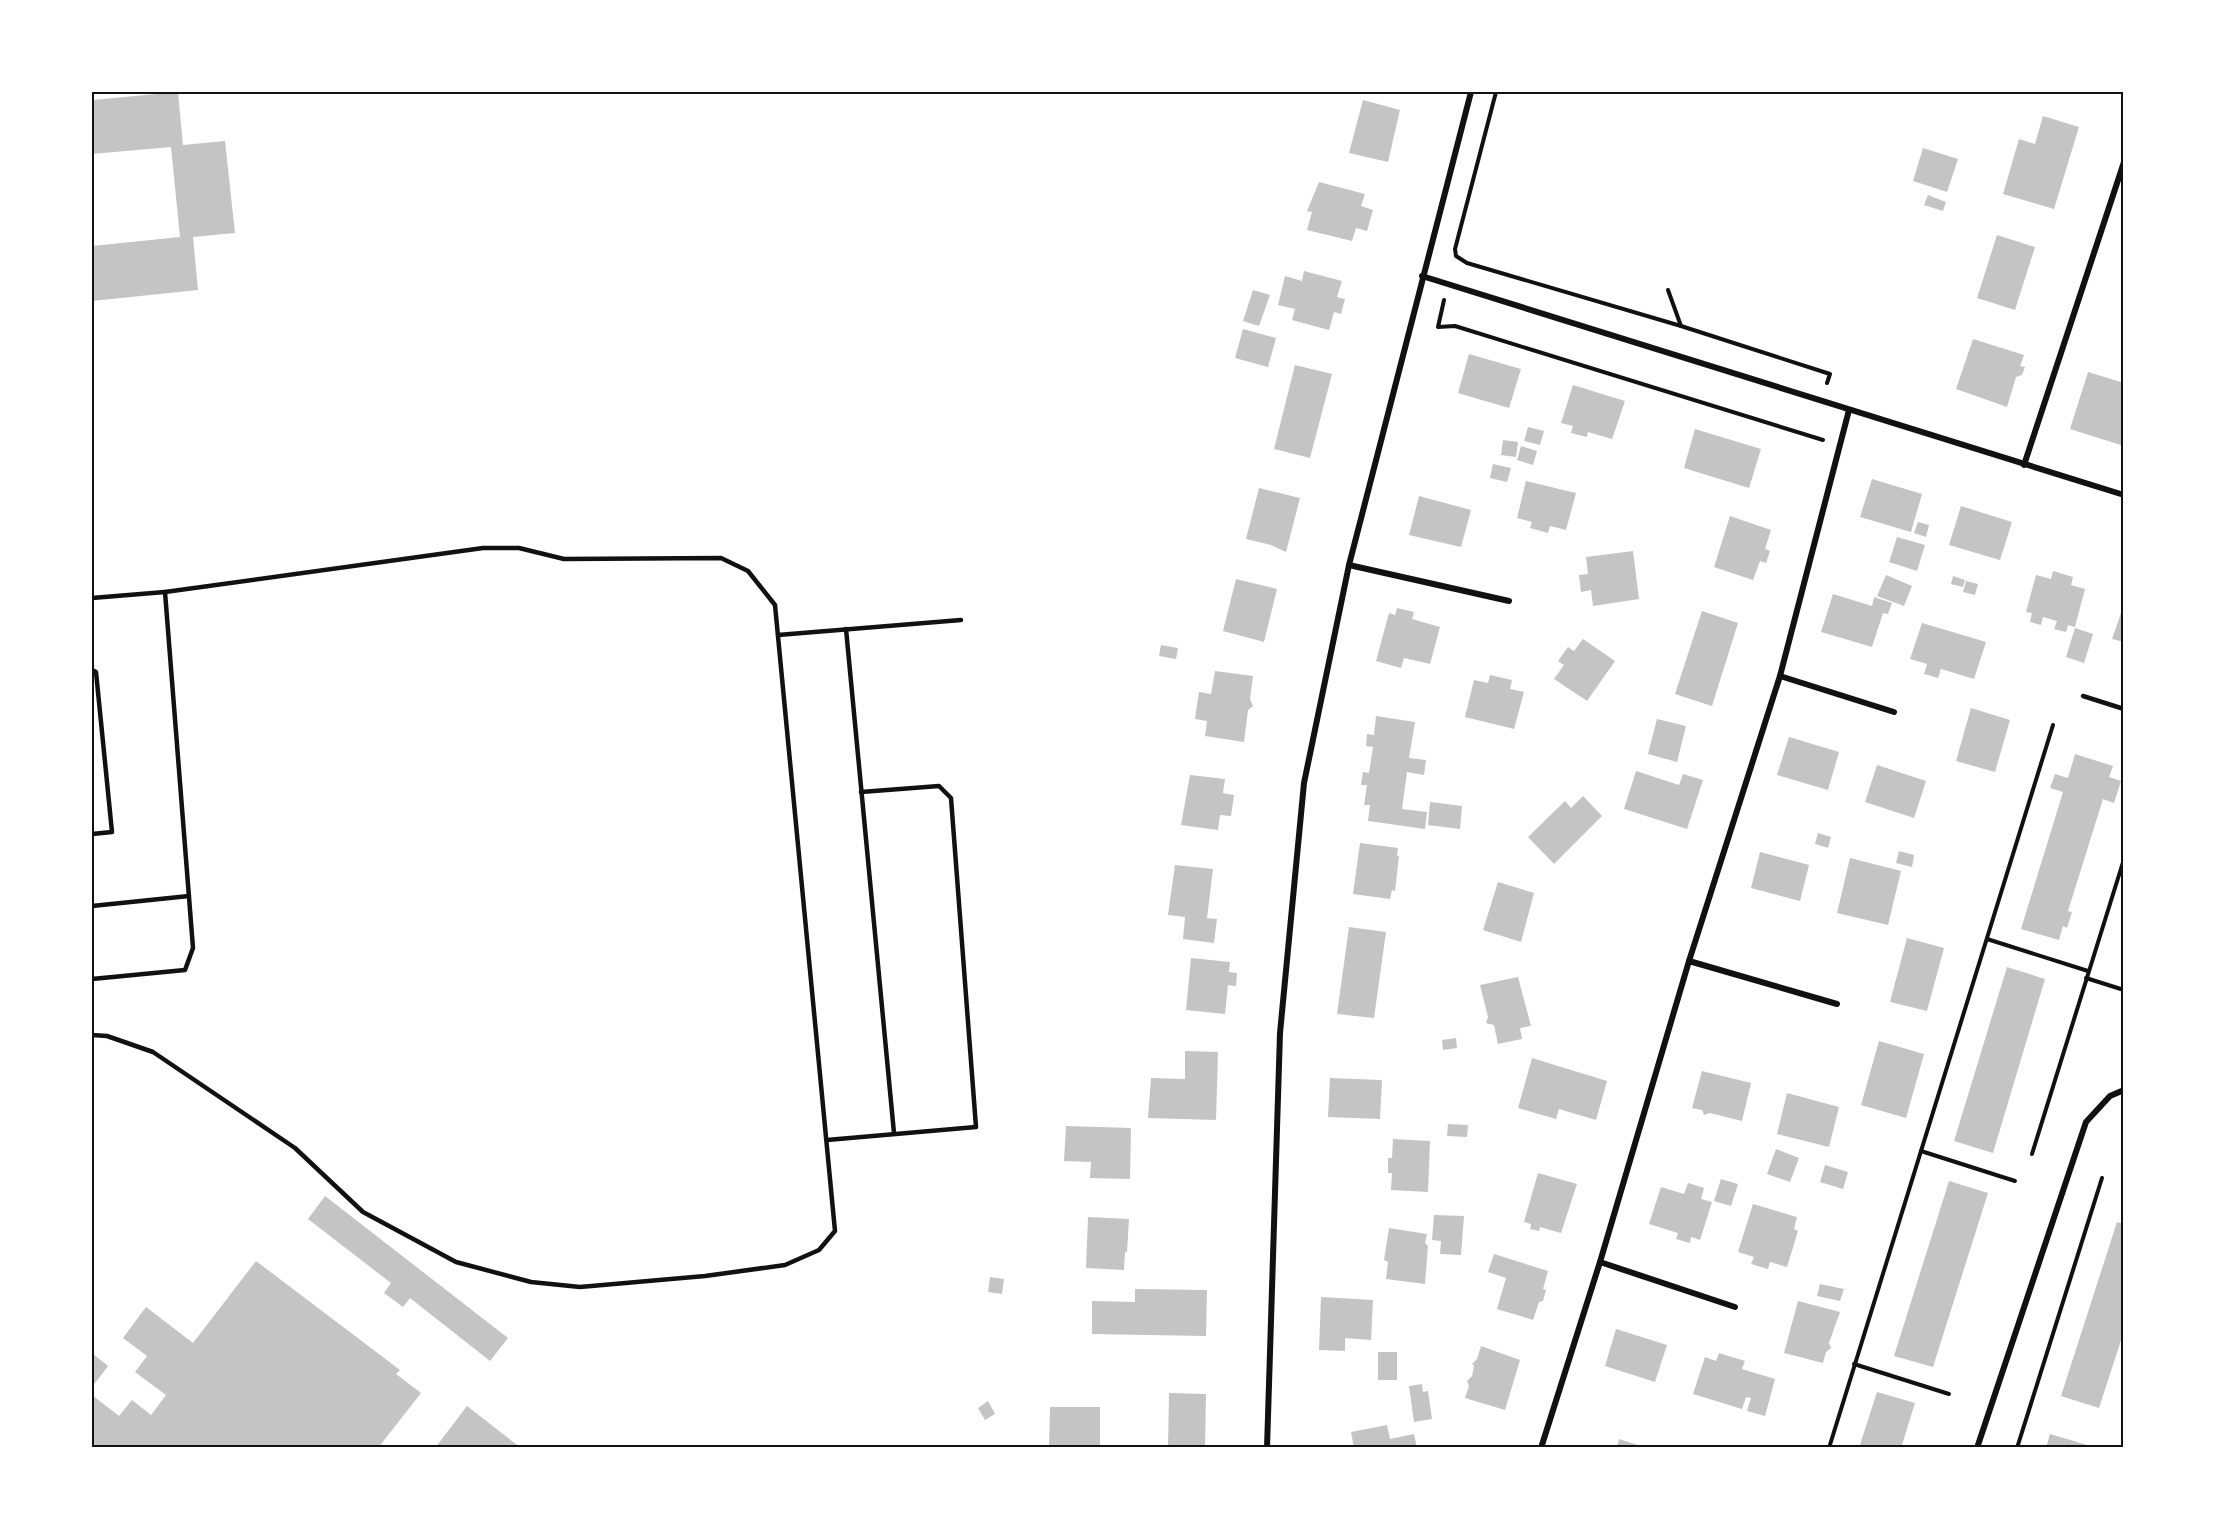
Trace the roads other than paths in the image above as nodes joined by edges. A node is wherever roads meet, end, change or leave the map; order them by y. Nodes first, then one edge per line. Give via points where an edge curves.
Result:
1 (1471, 92) edge
2 (2124, 162) edge
3 (1422, 276) junction
4 (1849, 410) junction
5 (2024, 465) junction
6 (2124, 495) edge
7 (1350, 566) junction
8 (165, 592) junction
9 (92, 598) edge
10 (1509, 602) dead end
11 (961, 620) dead end
12 (846, 629) junction
13 (778, 636) junction
14 (92, 670) edge
15 (1780, 676) junction
16 (2083, 696) dead end
17 (2124, 709) edge
18 (1894, 712) dead end
19 (861, 792) junction
20 (92, 834) edge
21 (189, 896) junction
22 (92, 906) edge
23 (1689, 961) junction
24 (92, 979) edge
25 (1837, 1004) dead end
26 (92, 1035) edge
27 (2124, 1090) edge
28 (894, 1133) junction
29 (827, 1140) junction
30 (1600, 1262) junction
31 (1735, 1307) dead end
32 (1267, 1448) edge
33 (1541, 1448) edge
34 (1977, 1448) edge

1 - 3 street
2 - 5 street
3 - 4 street
3 - 7 street
4 - 5 street
4 - 15 street
5 - 6 street
7 - 10 street
7 - 32 street via 1304,783 1292,903 1280,1033
8 - 9 lane
8 - 13 lane via 483,548 519,548 564,559 721,558 748,571 775,605
8 - 21 lane
11 - 12 lane
12 - 13 lane
12 - 19 lane
13 - 29 lane
14 - 20 lane via 96,672 112,832
15 - 18 street
15 - 23 street
16 - 17 lane
19 - 28 lane
19 - 28 lane via 939,786 951,798 976,1127
21 - 22 lane
21 - 24 lane via 193,948 185,970
23 - 25 street
23 - 30 street
26 - 29 lane via 107,1036 153,1052 295,1149 363,1212 456,1262 531,1282 580,1287 705,1276 785,1265 819,1250 835,1231
27 - 34 street via 2110,1096 2086,1122
28 - 29 lane
30 - 31 street
30 - 33 street

